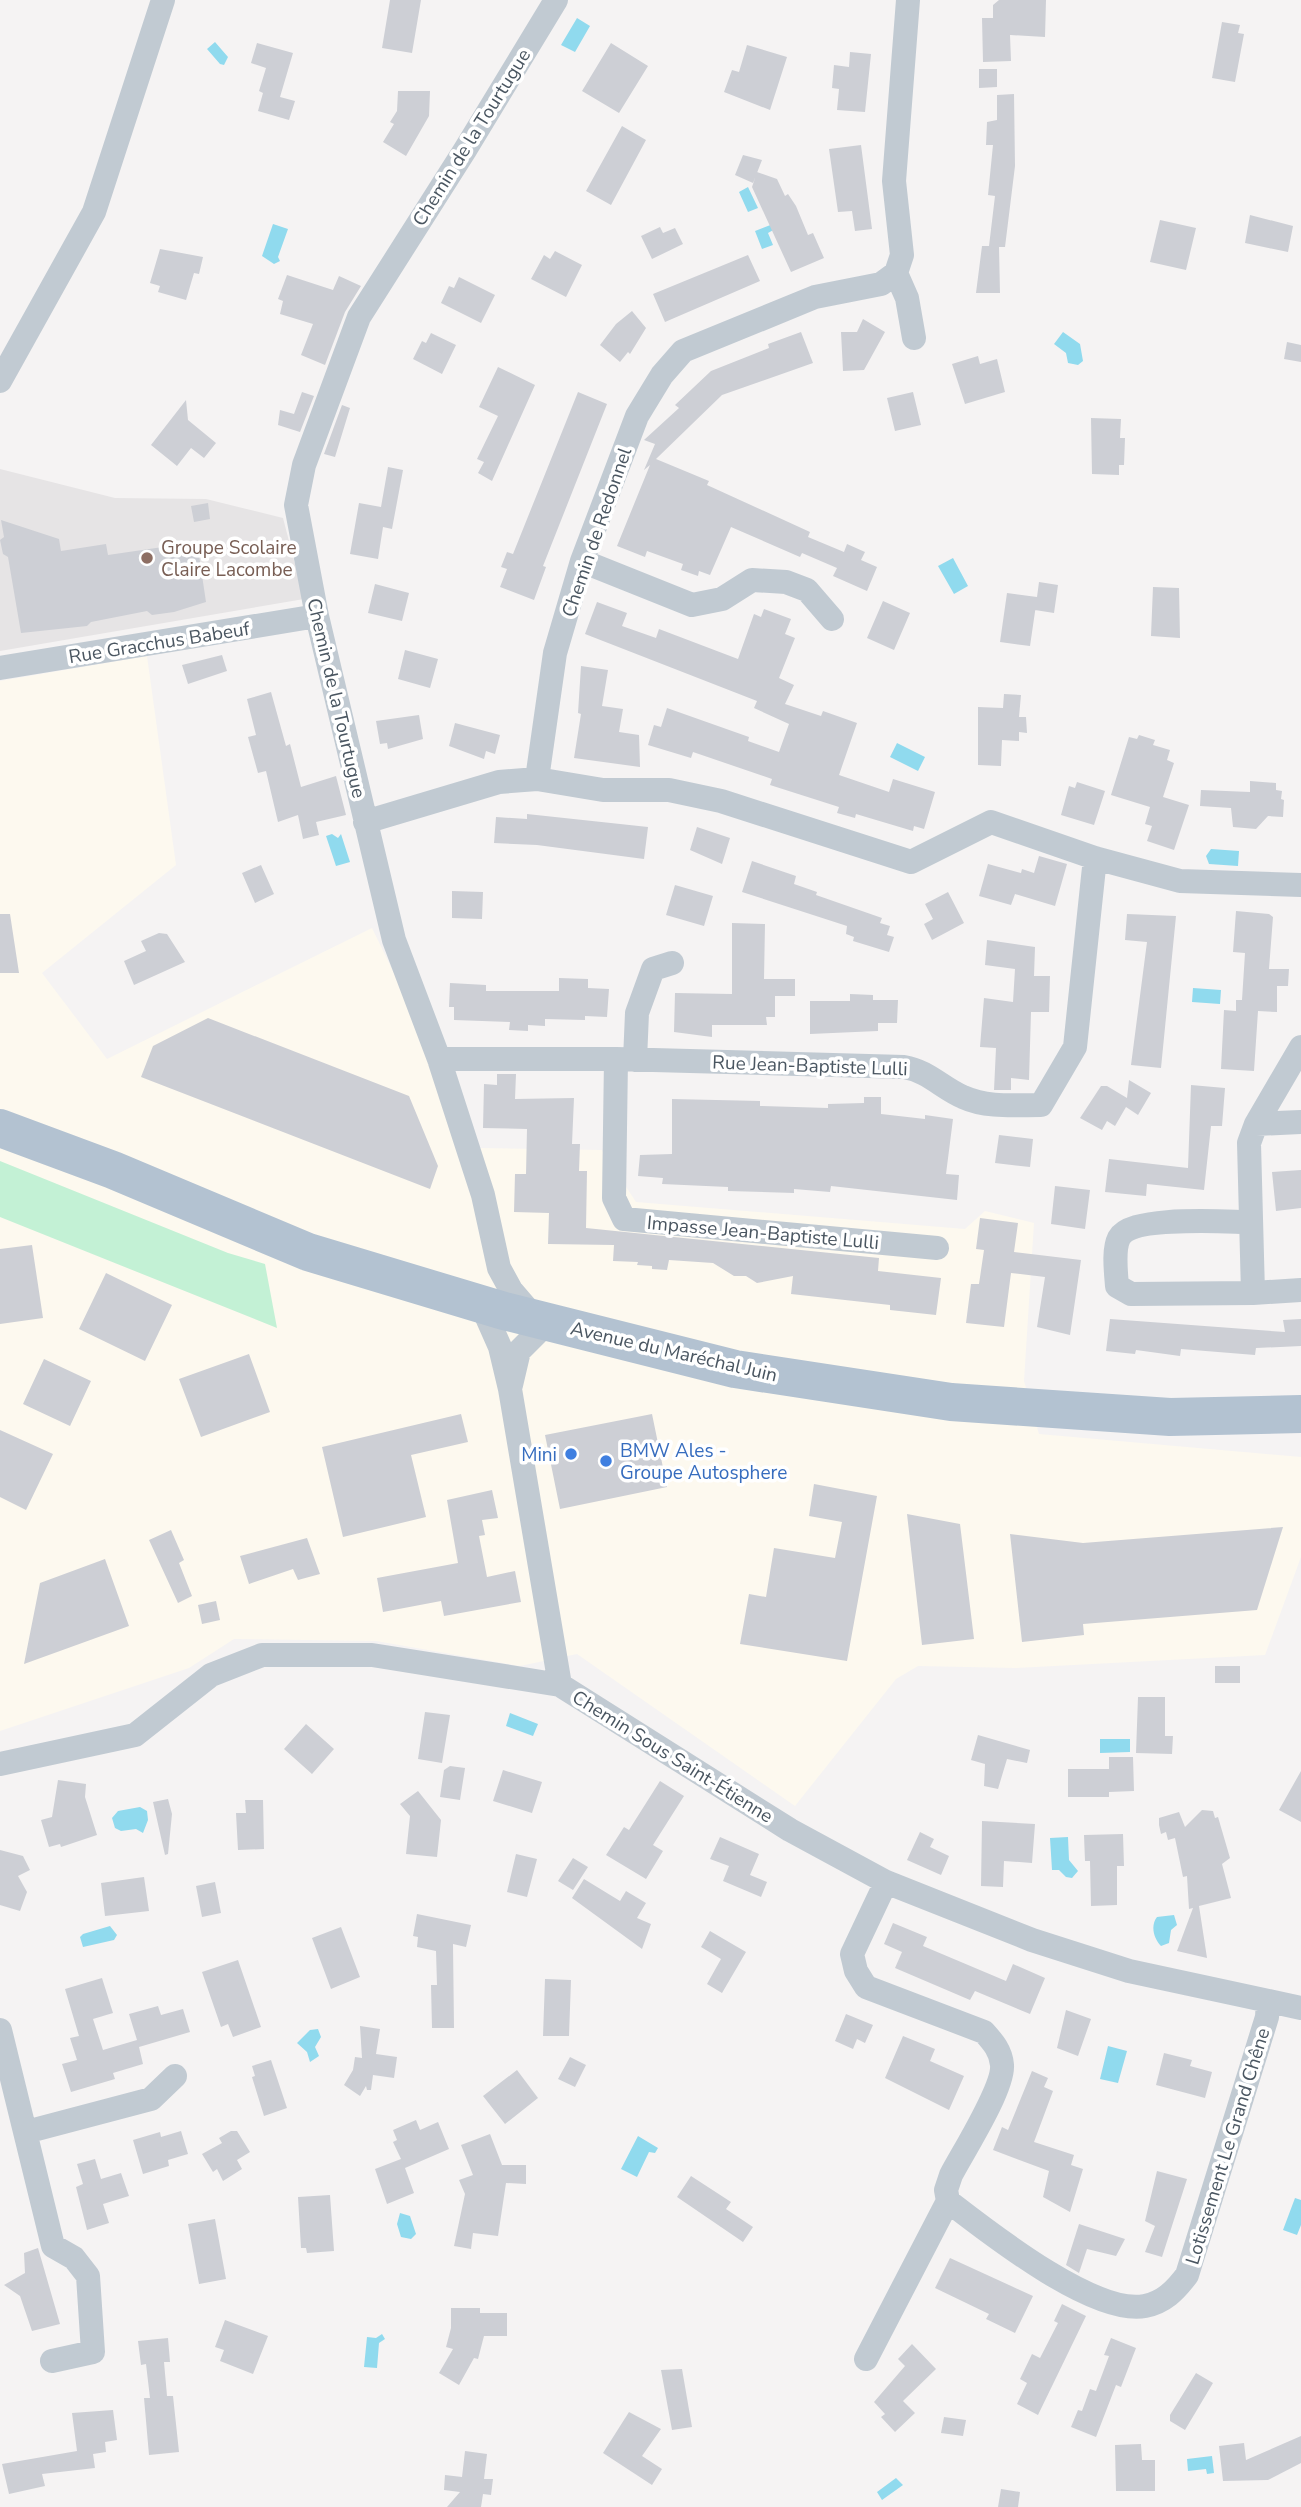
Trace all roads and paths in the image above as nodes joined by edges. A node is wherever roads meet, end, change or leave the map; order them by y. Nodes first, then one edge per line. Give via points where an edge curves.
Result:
1 (163, 0) edge
2 (555, 0) edge
3 (908, 0) edge
4 (896, 273) junction
5 (914, 338) dead end
6 (0, 381) edge
7 (582, 561) junction
8 (317, 616) junction
9 (832, 619) dead end
10 (0, 668) edge
11 (537, 779) junction
12 (365, 822) junction
13 (1095, 858) junction
14 (1301, 885) edge
15 (673, 963) dead end
16 (1301, 1047) edge
17 (439, 1059) junction
18 (626, 1060) junction
19 (0, 1112) edge
20 (1301, 1122) edge
21 (1256, 1124) junction
22 (0, 1128) edge
23 (113, 1170) junction
24 (483, 1195) junction
25 (1251, 1222) junction
26 (937, 1248) dead end
27 (1301, 1290) edge
28 (1254, 1293) junction
29 (467, 1300) junction
30 (542, 1320) junction
31 (510, 1389) junction
32 (1301, 1415) edge
33 (560, 1685) junction
34 (0, 1764) edge
35 (886, 1882) junction
36 (1268, 2001) junction
37 (1301, 2008) edge
38 (0, 2030) edge
39 (175, 2076) dead end
40 (26, 2132) junction
41 (947, 2201) junction
42 (866, 2359) dead end
43 (52, 2361) dead end

1 - 6 street via 94,212
2 - 8 street, Chemin de la Tourtugue via 466,150 369,298 342,360 304,464 296,505
3 - 4 street via 894,181 902,255
4 - 5 street via 907,298
4 - 7 street, Chemin de Redonnel via 881,284 815,297 683,351 662,374 637,416
7 - 9 street via 692,605 722,599 751,580 786,582 807,590
7 - 11 street, Chemin de Redonnel via 555,653
8 - 10 street, Rue Gracchus Babeuf
8 - 12 street, Chemin de la Tourtugue
11 - 12 street via 499,782
11 - 13 street via 603,790 669,790 721,801 911,862 991,822
12 - 17 street, Chemin de la Tourtugue via 394,940
13 - 14 street via 1180,881
13 - 18 street, Rue Jean-Baptiste Lulli via 1075,1047 1041,1105 981,1104 961,1097 920,1069 904,1067
15 - 18 street via 653,969
16 - 21 street
17 - 18 street, Rue Jean-Baptiste Lulli
17 - 24 street, Chemin de la Tourtugue
18 - 26 street, Impasse Jean-Baptiste Lulli via 614,1198 624,1219
19 - 23 main road, Avenue du Maréchal Juin
20 - 21 street
21 - 25 street via 1249,1143
22 - 23 main road, Avenue du Maréchal Juin
23 - 29 main road, Avenue du Maréchal Juin via 308,1252
24 - 29 street, Chemin de la Tourtugue via 490,1242 488,1273
24 - 30 street, Chemin de la Tourtugue via 499,1268 511,1290
25 - 28 street
25 - 28 street via 1128,1227 1119,1238 1116,1286 1131,1294
27 - 28 street
29 - 30 main road, Avenue du Maréchal Juin
29 - 31 street via 499,1347
30 - 31 street via 519,1351
30 - 32 main road, Avenue du Maréchal Juin via 735,1369 951,1402 1170,1417
31 - 33 street
33 - 34 street, Chemin Sous Saint-Étienne via 372,1655 262,1655 211,1675 135,1735
33 - 35 street, Chemin Sous Saint-Étienne via 790,1830
35 - 36 street, Chemin Sous Saint-Étienne via 1032,1940 1129,1971
35 - 41 street via 852,1954 866,1987 984,2032 998,2048 1003,2067 996,2090 951,2175
36 - 37 street, Chemin Sous Saint-Étienne
36 - 41 street, Lotissement Le Grand Chêne via 1267,2017 1187,2276 1175,2292 1142,2307 1100,2297 1034,2265
38 - 40 street
39 - 40 street via 151,2099
40 - 43 street via 53,2246 74,2258 88,2276 93,2352
41 - 42 street

